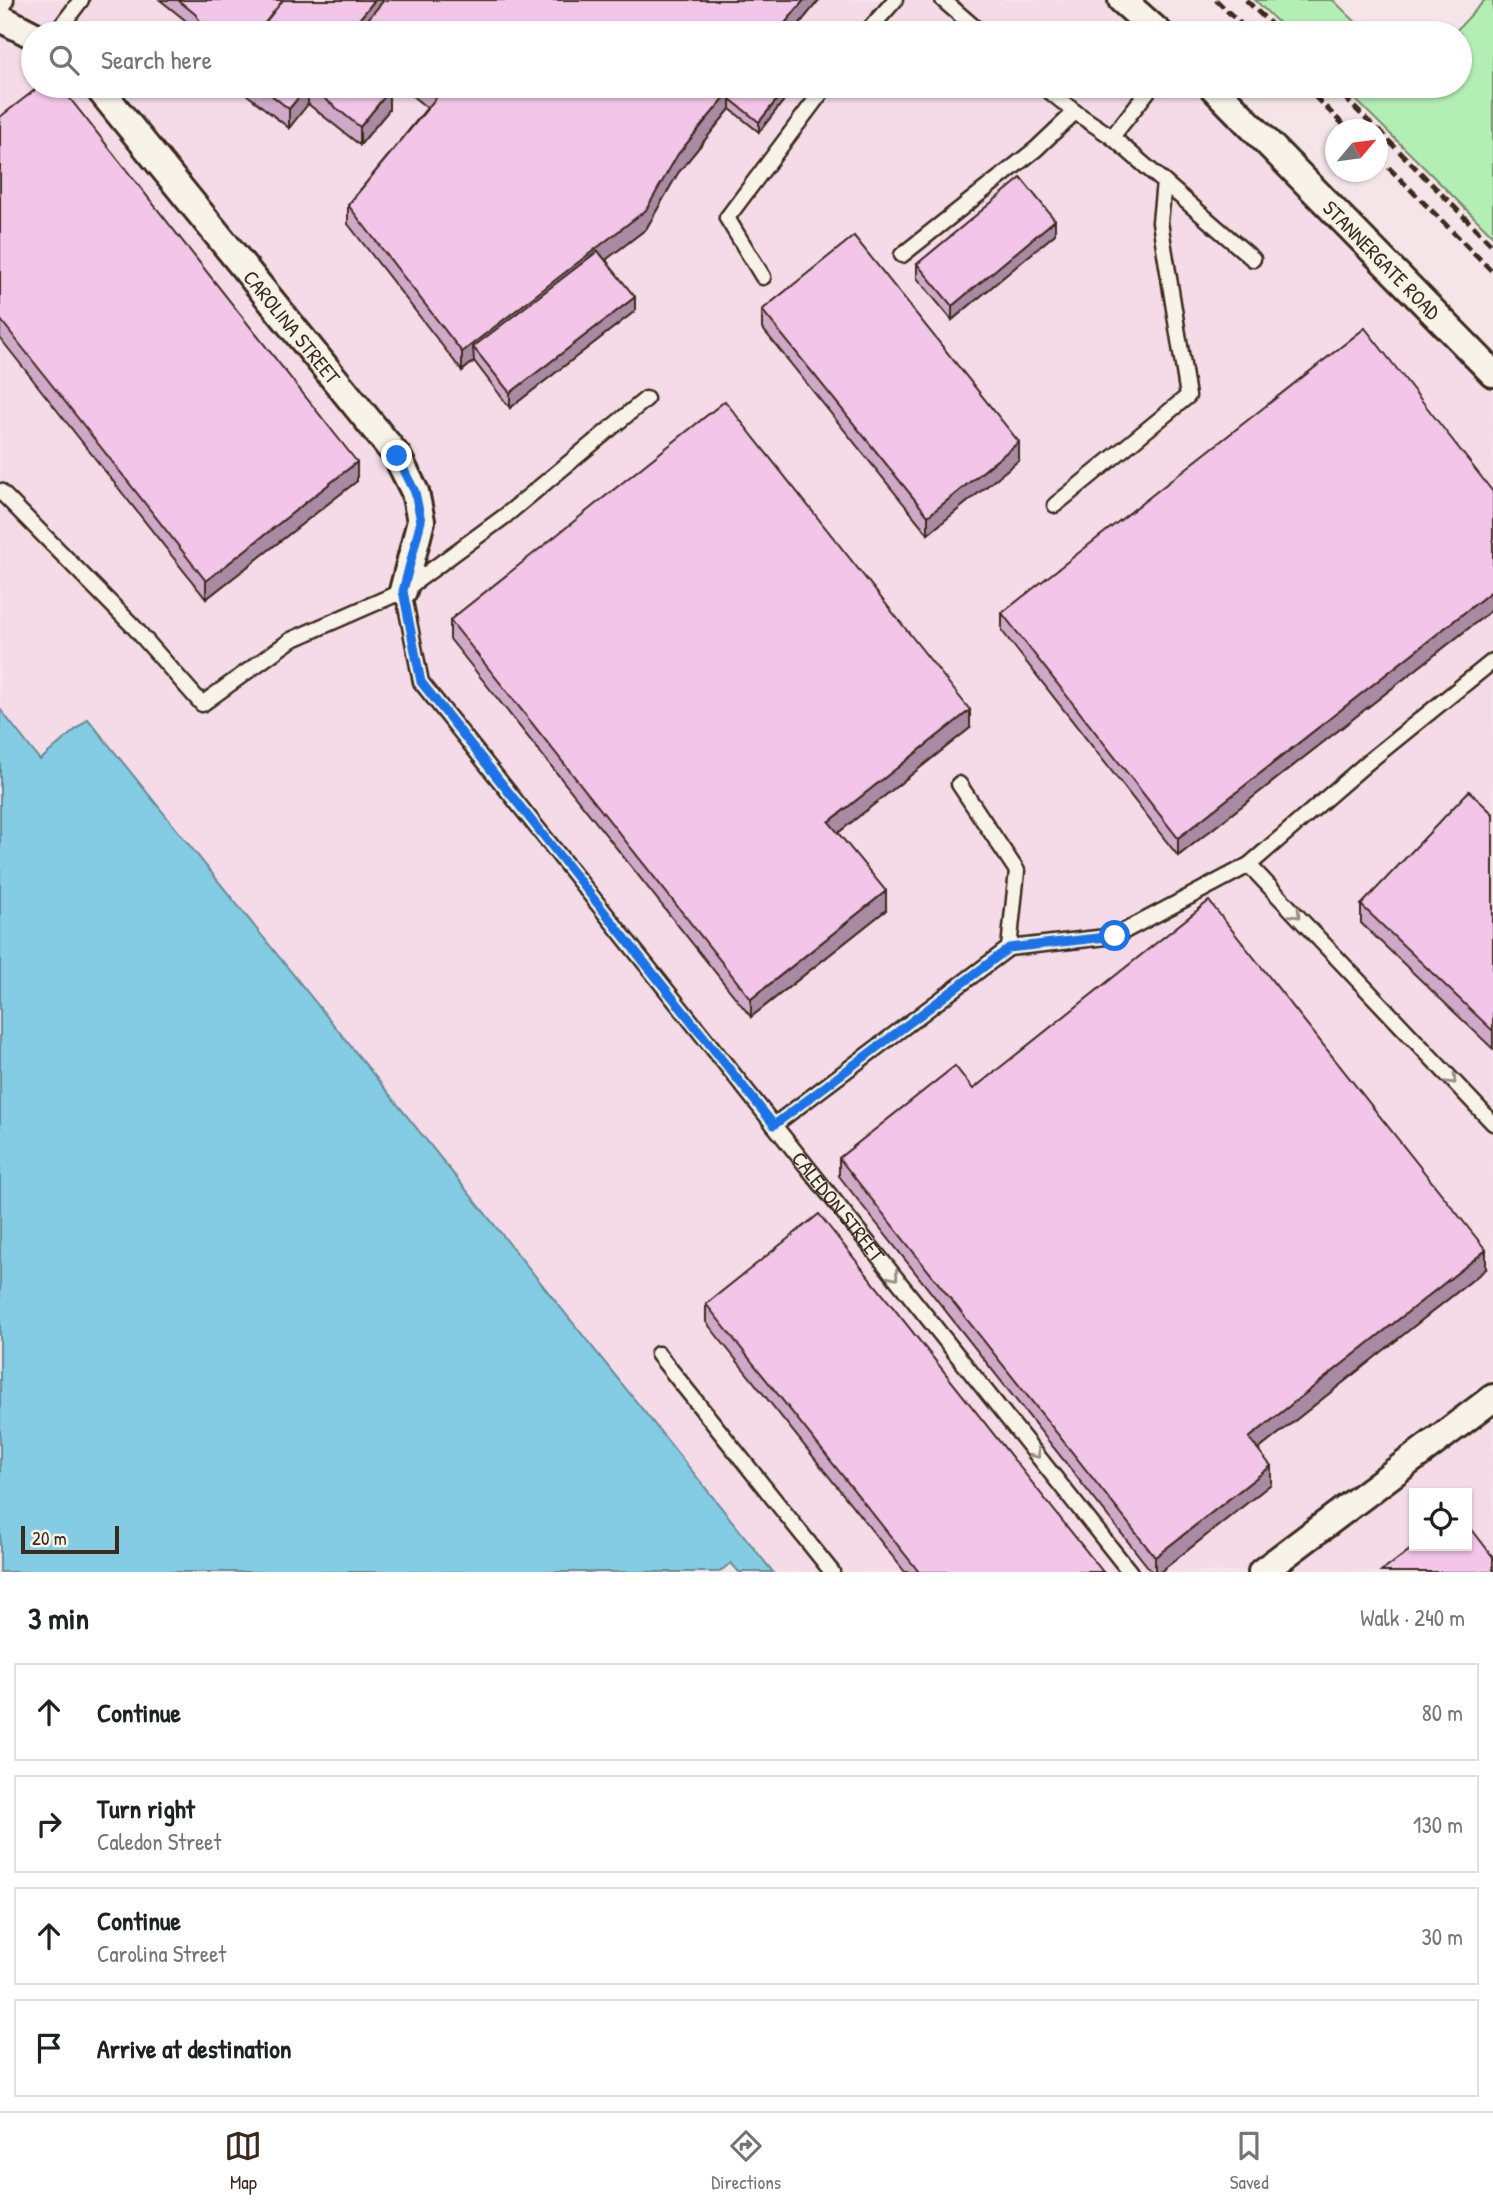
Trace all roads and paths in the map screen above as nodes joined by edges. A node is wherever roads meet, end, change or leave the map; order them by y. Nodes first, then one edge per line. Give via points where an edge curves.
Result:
1 (6, 0) edge
2 (81, 0) edge
3 (895, 0) edge
4 (943, 0) edge
5 (1122, 0) edge
6 (0, 17) edge
7 (65, 21) edge
8 (877, 21) edge
9 (967, 21) edge
10 (1145, 21) edge
11 (21, 28) edge
12 (107, 98) edge
13 (817, 98) edge
14 (1058, 98) edge
15 (1143, 98) edge
16 (1224, 98) edge
17 (1075, 112) junction
18 (1112, 137) junction
19 (1164, 182) junction
20 (902, 255) dead end
21 (1253, 258) dead end
22 (763, 277) dead end
23 (1493, 373) edge
24 (646, 399) dead end
25 (0, 491) edge
26 (1055, 505) dead end
27 (403, 591) junction
28 (1493, 661) edge
29 (959, 784) dead end
30 (1249, 865) junction
31 (1009, 948) junction
32 (1493, 1123) edge
33 (774, 1125) junction
34 (658, 1354) dead end
35 (1490, 1406) edge
36 (832, 1572) edge
37 (1130, 1572) edge
38 (1262, 1572) edge

1 - 6 lane
2 - 7 lane
3 - 8 lane
4 - 9 lane
5 - 10 street
6 - 11 street
12 - 27 street, CAROLINA STREET via 397,456 415,492 421,521
13 - 22 lane via 727,218
14 - 17 lane
15 - 18 lane
16 - 23 street, STANNERGATE ROAD
17 - 18 lane
17 - 20 lane via 1036,149
18 - 19 lane
19 - 21 lane
19 - 26 lane via 1160,222 1188,397
24 - 27 lane via 505,516
25 - 27 lane via 134,627 202,704 291,640
27 - 33 lane, CALEDON STREET via 421,682
28 - 30 lane
29 - 31 lane via 1017,871
30 - 31 lane via 1115,936
30 -> 32 lane
31 - 33 lane
33 -> 37 lane, CALEDON STREET
34 - 36 lane
35 - 38 street

